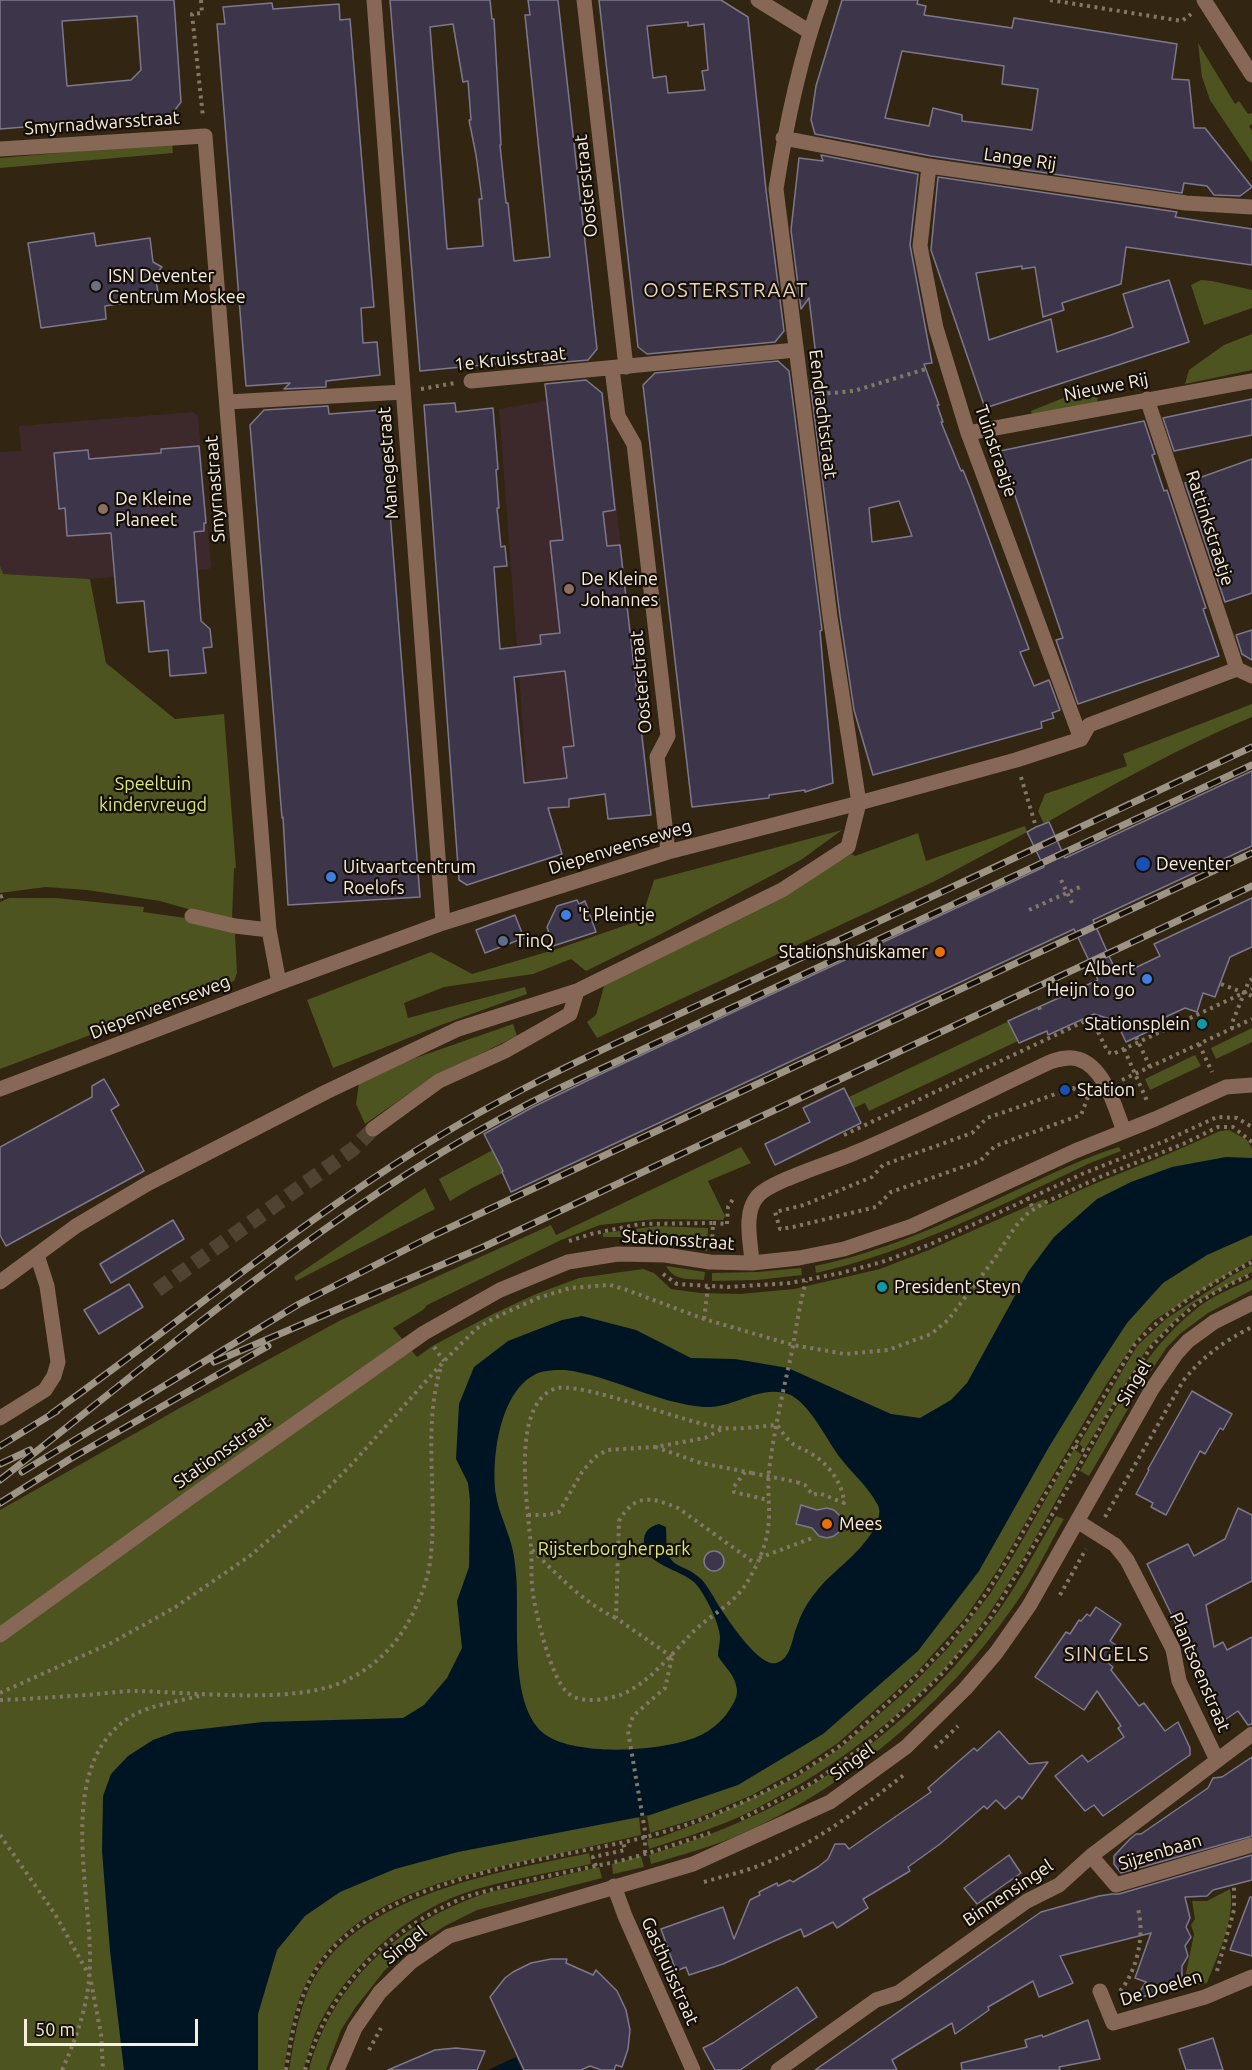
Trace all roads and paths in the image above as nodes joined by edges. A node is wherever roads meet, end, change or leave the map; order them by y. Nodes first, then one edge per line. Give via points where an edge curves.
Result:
1 (201, 0) edge
2 (375, 0) edge
3 (584, 0) edge
4 (758, 0) edge
5 (821, 0) edge
6 (1050, 0) edge
7 (1206, 1) edge
8 (810, 32) junction
9 (1252, 75) edge
10 (206, 136) junction
11 (783, 138) junction
12 (0, 149) edge
13 (929, 166) junction
14 (1252, 207) edge
15 (796, 350) junction
16 (946, 362) junction
17 (619, 368) junction
18 (471, 381) joint
19 (1252, 381) edge
20 (403, 392) junction
21 (801, 396) junction
22 (1147, 399) junction
23 (228, 402) junction
24 (968, 433) junction
25 (1237, 669) junction
26 (1252, 676) edge
27 (1081, 739) junction
28 (1016, 760) junction
29 (859, 803) junction
30 (1036, 827) dead end
31 (668, 852) junction
32 (1061, 880) dead end
33 (1080, 887) dead end
34 (1068, 893) junction
35 (1073, 905) dead end
36 (1029, 910) dead end
37 (192, 916) dead end
38 (443, 923) junction
39 (269, 930) junction
40 (1252, 979) edge
41 (279, 983) junction
42 (1221, 984) dead end
43 (1252, 989) edge
44 (577, 991) junction
45 (1244, 993) junction
46 (1252, 996) edge
47 (1252, 1019) edge
48 (1232, 1029) junction
49 (1136, 1037) dead end
50 (1139, 1042) junction
51 (1199, 1044) junction
52 (1124, 1049) junction
53 (1113, 1054) dead end
54 (1150, 1067) junction
55 (1135, 1074) junction
56 (1215, 1078) dead end
57 (1252, 1085) edge
58 (1106, 1087) junction
59 (0, 1089) edge
60 (1089, 1097) junction
61 (373, 1129) tunnel mouth
62 (1124, 1131) junction
63 (1165, 1140) dead end
64 (1252, 1142) edge
65 (1169, 1150) junction
66 (37, 1255) junction
67 (1252, 1262) edge
68 (752, 1263) junction
69 (1252, 1274) edge
70 (806, 1281) dead end
71 (0, 1282) edge
72 (1252, 1303) edge
73 (1252, 1327) edge
74 (793, 1345) junction
75 (444, 1361) junction
76 (0, 1418) edge
77 (777, 1425) junction
78 (723, 1428) junction
79 (1075, 1446) junction
80 (655, 1447) junction
81 (1086, 1452) junction
82 (745, 1472) junction
83 (768, 1500) junction
84 (528, 1515) junction
85 (1077, 1521) junction
86 (1096, 1533) junction
87 (814, 1537) dead end
88 (532, 1550) junction
89 (759, 1559) junction
90 (757, 1564) junction
91 (1056, 1601) dead end
92 (616, 1618) junction
93 (0, 1635) edge
94 (672, 1657) junction
95 (0, 1693) edge
96 (204, 1694) junction
97 (0, 1700) edge
98 (961, 1722) dead end
99 (1252, 1734) edge
100 (930, 1753) dead end
101 (1217, 1760) junction
102 (912, 1768) dead end
103 (737, 1821) dead end
104 (717, 1831) dead end
105 (0, 1835) edge
106 (644, 1837) junction
107 (623, 1842) junction
108 (1252, 1845) edge
109 (645, 1853) junction
110 (1091, 1856) junction
111 (596, 1866) junction
112 (694, 1885) dead end
113 (1234, 1885) dead end
114 (614, 1886) junction
115 (1138, 1909) dead end
116 (90, 1977) junction
117 (1252, 1977) edge
118 (1100, 1991) dead end
119 (1205, 1997) junction
120 (1108, 2005) junction
121 (384, 2023) dead end
122 (366, 2055) dead end
123 (62, 2070) edge
124 (103, 2070) edge
125 (286, 2070) edge
126 (305, 2070) edge
127 (337, 2070) edge
128 (693, 2070) edge
129 (778, 2070) edge

1 - 10 path via 202,13 192,15
2 - 20 street, Manegestraat
3 - 17 street, Oosterstraat
4 - 8 street
5 - 8 street, Eendrachtstraat
6 - 7 path via 1182,21
7 - 9 street
8 - 11 street, Eendrachtstraat
10 - 12 street, Smyrnadwarsstraat
10 - 23 street, Smyrnastraat
11 - 13 street, Lange Rij
11 - 15 street, Eendrachtstraat via 776,189
13 - 14 street, Lange Rij via 1186,203
13 - 16 street, Tuinstraatje via 920,246
15 - 17 street, 1e Kruisstraat
15 - 21 street, Eendrachtstraat
16 - 21 path via 854,391
16 - 24 street, Tuinstraatje
17 - 18 street, 1e Kruisstraat
17 - 31 street, Oosterstraat via 618,416 634,444 668,736 657,756
18 - 20 path, 1e Kruisstraat
19 - 22 street, Nieuwe Rij
20 - 23 street
20 - 38 street, Manegestraat
21 - 29 street, Eendrachtstraat
22 - 24 street, Nieuwe Rij
22 - 25 street, Rattinkstraatje
23 - 39 street, Smyrnastraat
24 - 27 street, Tuinstraatje
25 - 26 street
25 - 27 street, Diepenveenseweg via 1089,724
27 - 28 street, Diepenveenseweg
28 - 29 street, Diepenveenseweg
28 - 30 path
29 - 31 street, Diepenveenseweg
29 - 44 street via 848,847 782,890
31 - 38 street, Diepenveenseweg
32 - 34 path
33 - 34 path
34 - 35 path
34 - 36 path
37 - 39 street
38 - 41 street, Diepenveenseweg
39 - 41 street, Smyrnastraat
40 - 45 path
41 - 59 street, Diepenveenseweg
42 - 45 path
43 - 45 path
44 - 61 street via 570,1014 506,1051 439,1081
44 - 66 street via 458,1029 326,1092 147,1184 76,1226
45 - 46 path
45 - 48 path
45 - 50 path
47 - 48 path
48 - 51 path
49 - 50 path
50 - 52 path
50 - 54 path
51 - 54 path
51 - 56 path
52 - 53 path
52 - 55 path
54 - 55 path
55 - 58 path
57 - 62 street, Stationsstraat via 1226,1087
58 - 60 path
58 - 62 street
58 - 68 street via 1085,1062 1071,1058 1050,1062 852,1154 766,1188 750,1211
60 - 60 path via 1081,1115 995,1146 980,1161 891,1192 876,1207 793,1227 780,1229 778,1225 775,1212 872,1178 883,1165 972,1133 987,1118 1073,1088
62 - 68 street, Stationsstraat via 912,1226 843,1249
63 - 65 path
64 - 65 path via 1236,1128 1225,1126
65 - 74 path via 1100,1177 1029,1212 948,1320 931,1334 888,1350 844,1354
66 - 71 street
66 - 76 street via 47,1286 58,1362 45,1390
67 - 79 path via 1155,1324 1135,1344
68 - 93 street, Stationsstraat via 618,1254 568,1262 500,1290 424,1334
69 - 81 path, Singel via 1197,1303 1151,1347
70 - 74 path
72 - 85 street, Singel via 1214,1322 1176,1354
73 - 86 path via 1215,1348 1183,1381
74 - 75 path via 704,1319 627,1290 593,1285 559,1290 494,1318 476,1329
74 - 77 path
75 - 95 path via 351,1466 251,1555 174,1608 111,1643
75 - 96 path via 432,1404 430,1562 426,1582 400,1635 374,1663 327,1688 281,1694
77 - 78 path
77 - 82 path, bridge via 792,1443 825,1464 844,1496 844,1503 819,1493 813,1495 797,1482
77 - 83 path via 768,1473
78 - 80 path via 705,1438
78 - 84 path via 584,1389 555,1388 540,1401 529,1423 525,1449
79 - 81 path
79 - 106 path via 987,1592 920,1674 842,1744 797,1773 697,1821
80 - 82 path via 701,1463
80 - 84 path via 607,1450 582,1472 559,1512
81 - 103 path, Singel via 992,1617 939,1677 872,1740 814,1782
82 - 83 path via 733,1488 735,1492
83 - 89 path via 768,1530
84 - 88 path
85 - 86 street, Plantsoenstraat
85 - 114 street, Singel via 1029,1606 996,1653 906,1748 830,1802 693,1864
86 - 91 path
86 - 101 street, Plantsoenstraat via 1115,1545 1127,1560 1173,1649 1179,1681
87 - 89 path
88 - 92 path via 596,1609
88 - 94 path via 536,1611 557,1680 565,1692 586,1700 621,1694
89 - 90 path
90 - 92 path via 678,1508 646,1498 636,1501 619,1521
90 - 94 path via 740,1593 692,1634
92 - 94 path
94 - 106 path via 665,1688 633,1716 628,1731
96 - 97 path via 134,1691
96 - 116 path via 130,1717 111,1733 93,1759 82,1811
98 - 100 path
99 - 101 street, Binnensingel
101 - 110 street, Binnensingel
102 - 112 path via 817,1836 763,1864
104 - 109 path, Singel
105 - 116 path via 55,1914
106 - 107 path
106 - 109 path
107 - 111 path, Singel via 626,1850 594,1857
107 - 125 path via 442,1884 368,1919 338,1943 309,1982
108 - 110 street, Sijzenbaan via 1116,1885
109 - 111 path, Singel
110 - 129 street, Binnensingel via 1059,1885 1027,1901 898,1993 876,2000
111 - 126 path, Singel via 464,1898 399,1932 338,1997 314,2040
113 - 119 path via 1234,1910 1226,1944
114 - 127 street, Singel via 449,1936 427,1950 380,1992 355,2028
114 - 128 street, Gasthuisstraat
115 - 120 path via 1141,1928 1134,1964 1126,1983
116 - 123 path via 76,2040
116 - 124 path via 101,2034
117 - 119 street, De Doelen
118 - 120 street, De Doelen
119 - 120 street, De Doelen via 1113,2023
121 - 122 path

